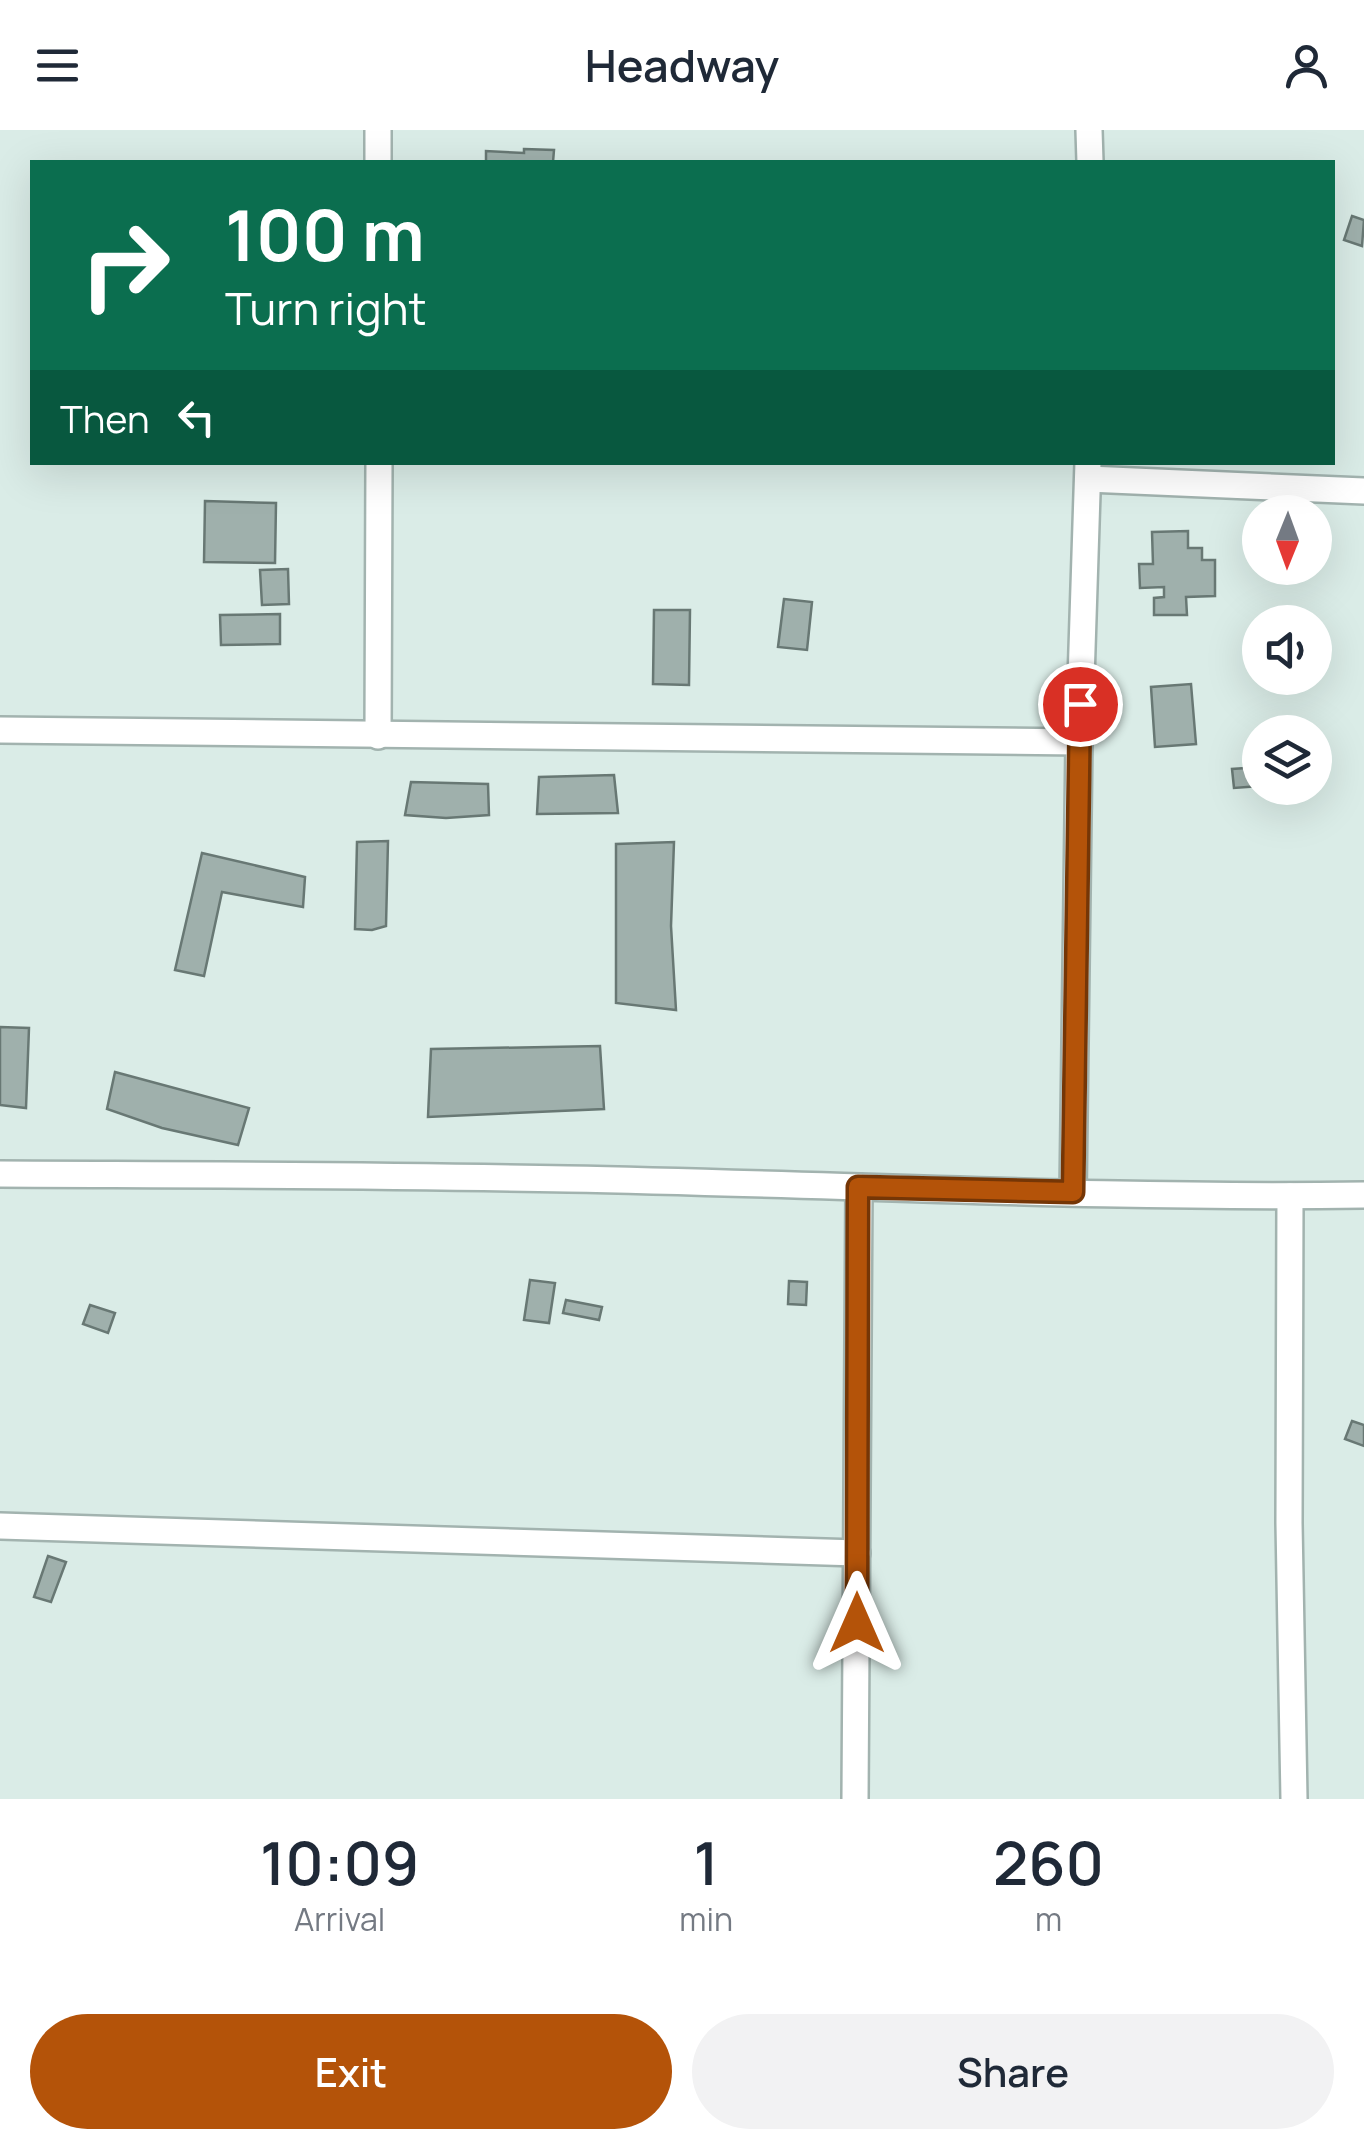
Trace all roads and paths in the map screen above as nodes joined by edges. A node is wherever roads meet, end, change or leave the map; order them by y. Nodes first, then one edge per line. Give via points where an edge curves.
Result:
1 (378, 130) edge
2 (1089, 130) edge
3 (378, 160) edge
4 (1090, 160) edge
5 (380, 465) edge
6 (1088, 471) edge
7 (1364, 491) edge
8 (0, 730) edge
9 (378, 736) junction
10 (1079, 742) junction
11 (0, 1174) edge
12 (858, 1187) junction
13 (1073, 1192) junction
14 (1364, 1194) edge
15 (1290, 1196) junction
16 (0, 1526) edge
17 (857, 1553) junction
18 (855, 1799) edge
19 (1294, 1799) edge

1 - 3 street
2 - 4 street
5 - 9 street
6 - 7 street
6 - 10 street
8 - 9 street
9 - 10 street
10 - 13 street
11 - 12 street
12 - 13 street
12 - 17 street
13 - 15 street
14 - 15 street
15 - 19 street
16 - 17 street
17 - 18 street

